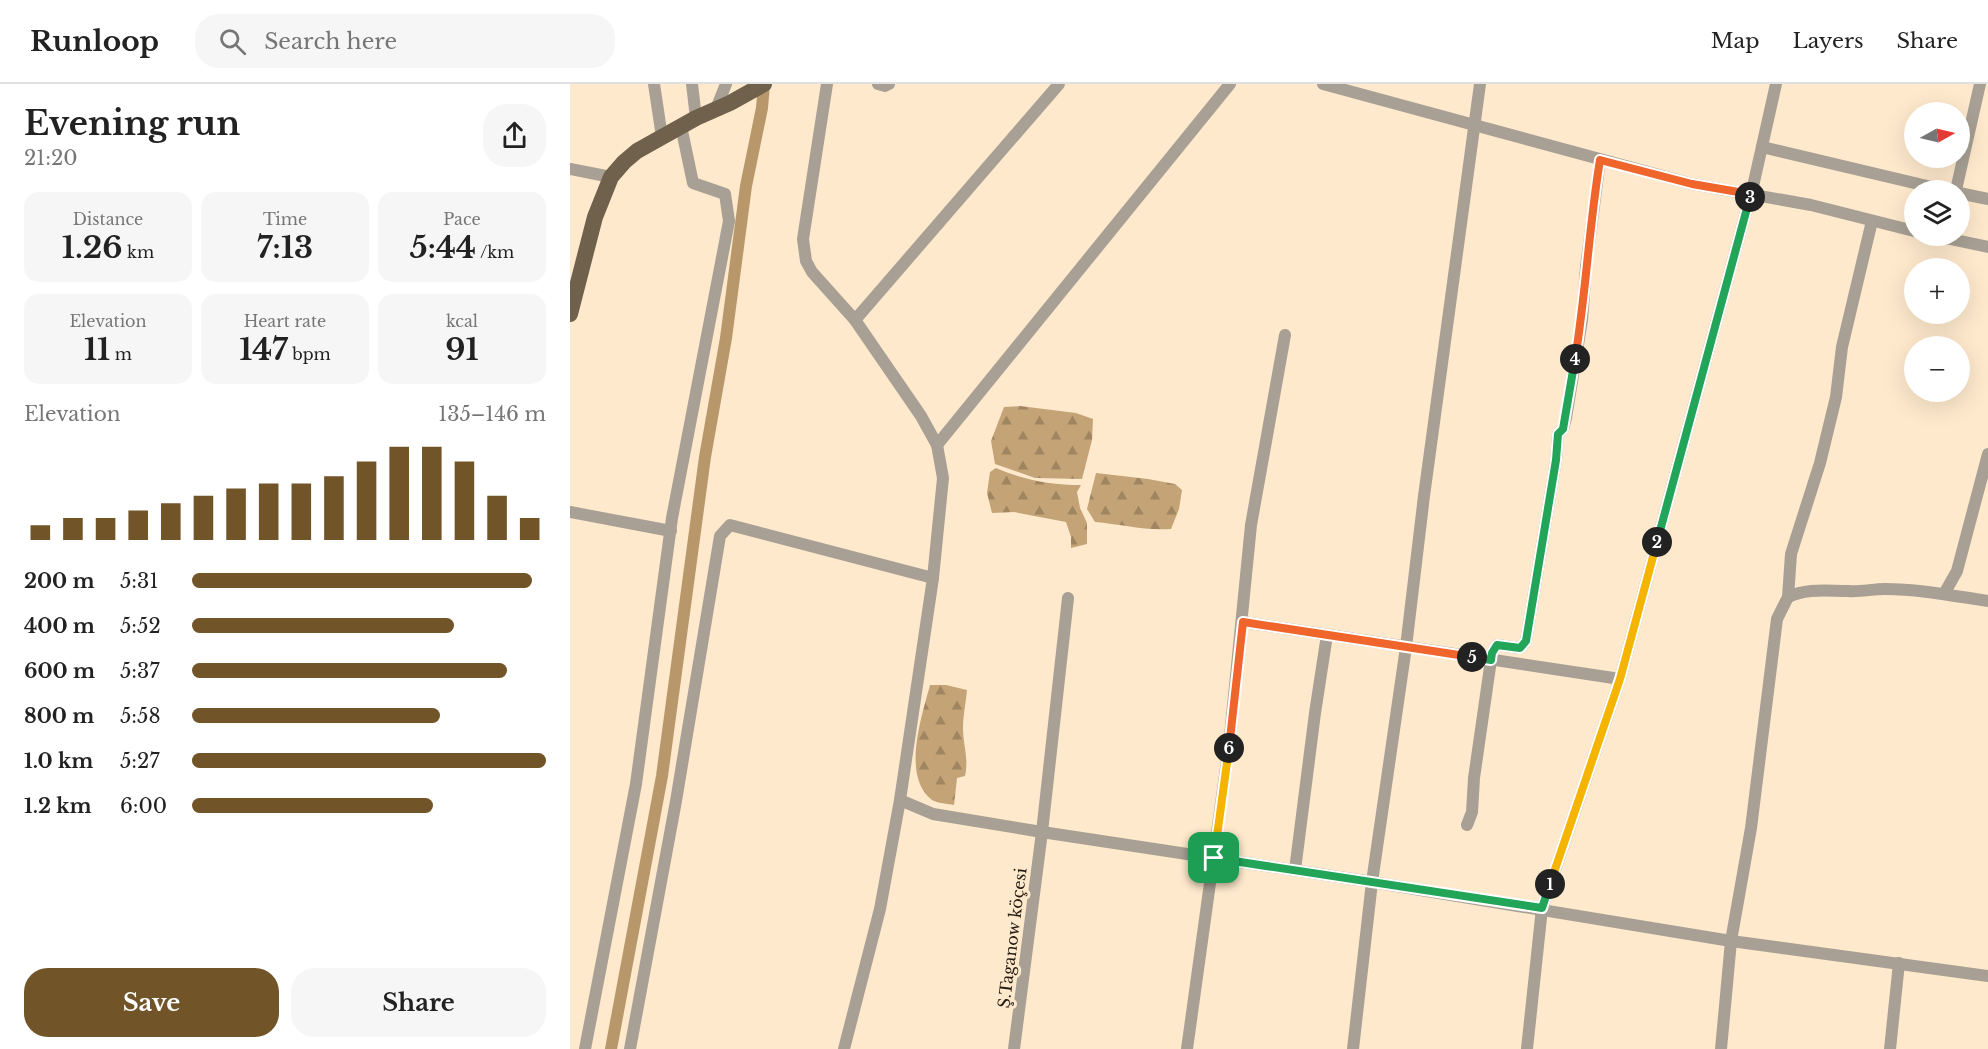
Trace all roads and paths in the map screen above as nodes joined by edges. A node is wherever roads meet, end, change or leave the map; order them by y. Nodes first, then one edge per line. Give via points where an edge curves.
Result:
1 (654, 84) edge
2 (693, 84) edge
3 (726, 84) edge
4 (764, 84) edge
5 (827, 84) edge
6 (1059, 84) edge
7 (1230, 84) edge
8 (1323, 84) edge
9 (1480, 84) edge
10 (1776, 84) edge
11 (1980, 84) edge
12 (723, 106) junction
13 (688, 122) junction
14 (1474, 125) junction
15 (662, 137) junction
16 (1762, 147) junction
17 (1600, 160) junction
18 (570, 169) edge
19 (611, 177) junction
20 (1960, 180) edge
21 (1904, 181) edge
22 (1750, 194) junction
23 (1970, 195) edge
24 (1988, 199) edge
25 (1872, 221) junction
26 (1904, 229) edge
27 (1970, 243) edge
28 (1988, 247) edge
29 (570, 314) edge
30 (855, 320) junction
31 (1285, 335) dead end
32 (937, 445) junction
33 (1988, 454) edge
34 (570, 512) edge
35 (670, 531) junction
36 (933, 578) junction
37 (1944, 594) junction
38 (1788, 597) junction
39 (1068, 598) dead end
40 (1988, 601) edge
41 (1243, 622) junction
42 (1327, 635) junction
43 (1406, 647) junction
44 (1491, 660) junction
45 (1620, 679) junction
46 (900, 800) junction
47 (1467, 825) dead end
48 (1042, 832) junction
49 (1214, 858) junction
50 (1295, 870) junction
51 (1372, 882) junction
52 (1542, 908) junction
53 (1731, 941) junction
54 (1899, 963) junction
55 (1988, 976) edge
56 (585, 1049) edge
57 (630, 1049) edge
58 (844, 1049) edge
59 (1014, 1049) edge
60 (1187, 1049) edge
61 (1353, 1049) edge
62 (1527, 1049) edge
63 (1721, 1049) edge
64 (1890, 1049) edge

1 - 15 street
2 - 13 street
3 - 12 street
4 - 12 main road
5 - 30 street via 803,239 812,272
6 - 30 street
7 - 32 street
8 - 14 street
9 - 14 street
10 - 16 street
11 - 20 street
12 - 13 main road
13 - 15 main road
13 - 35 street via 693,183 725,194 729,221
14 - 17 street
14 - 43 street
15 - 19 main road via 637,151
16 - 21 street
16 - 22 street
17 - 22 street via 1692,184
17 - 44 street via 1582,320 1566,418 1558,434 1526,641 1520,648 1497,645
18 - 19 street
19 - 29 main road
22 - 25 street
22 - 45 street
23 - 24 street
25 - 26 street
25 - 38 street via 1820,463 1791,554
27 - 28 street
30 - 32 street
31 - 41 street via 1251,525
32 - 36 street via 943,478
33 - 37 street via 1957,571
34 - 35 street
35 - 56 street via 636,784
36 - 46 street
36 - 57 street via 730,525 720,536
37 - 38 street via 1885,589 1812,590
37 - 40 street
38 - 53 street via 1777,619 1751,828
39 - 48 street, Ş.Taganow köçesi
41 - 42 street
41 - 49 street
42 - 43 street
42 - 50 street
43 - 44 street
43 - 51 street
44 - 45 street
44 - 47 street via 1472,812
45 - 52 street
46 - 48 street via 933,814
46 - 58 street via 880,909
48 - 49 street
48 - 59 street, Ş.Taganow köçesi
49 - 50 street
49 - 60 street
50 - 51 street
51 - 52 street
51 - 61 street
52 - 53 street
52 - 62 street
53 - 54 street
53 - 63 street
54 - 55 street
54 - 64 street

